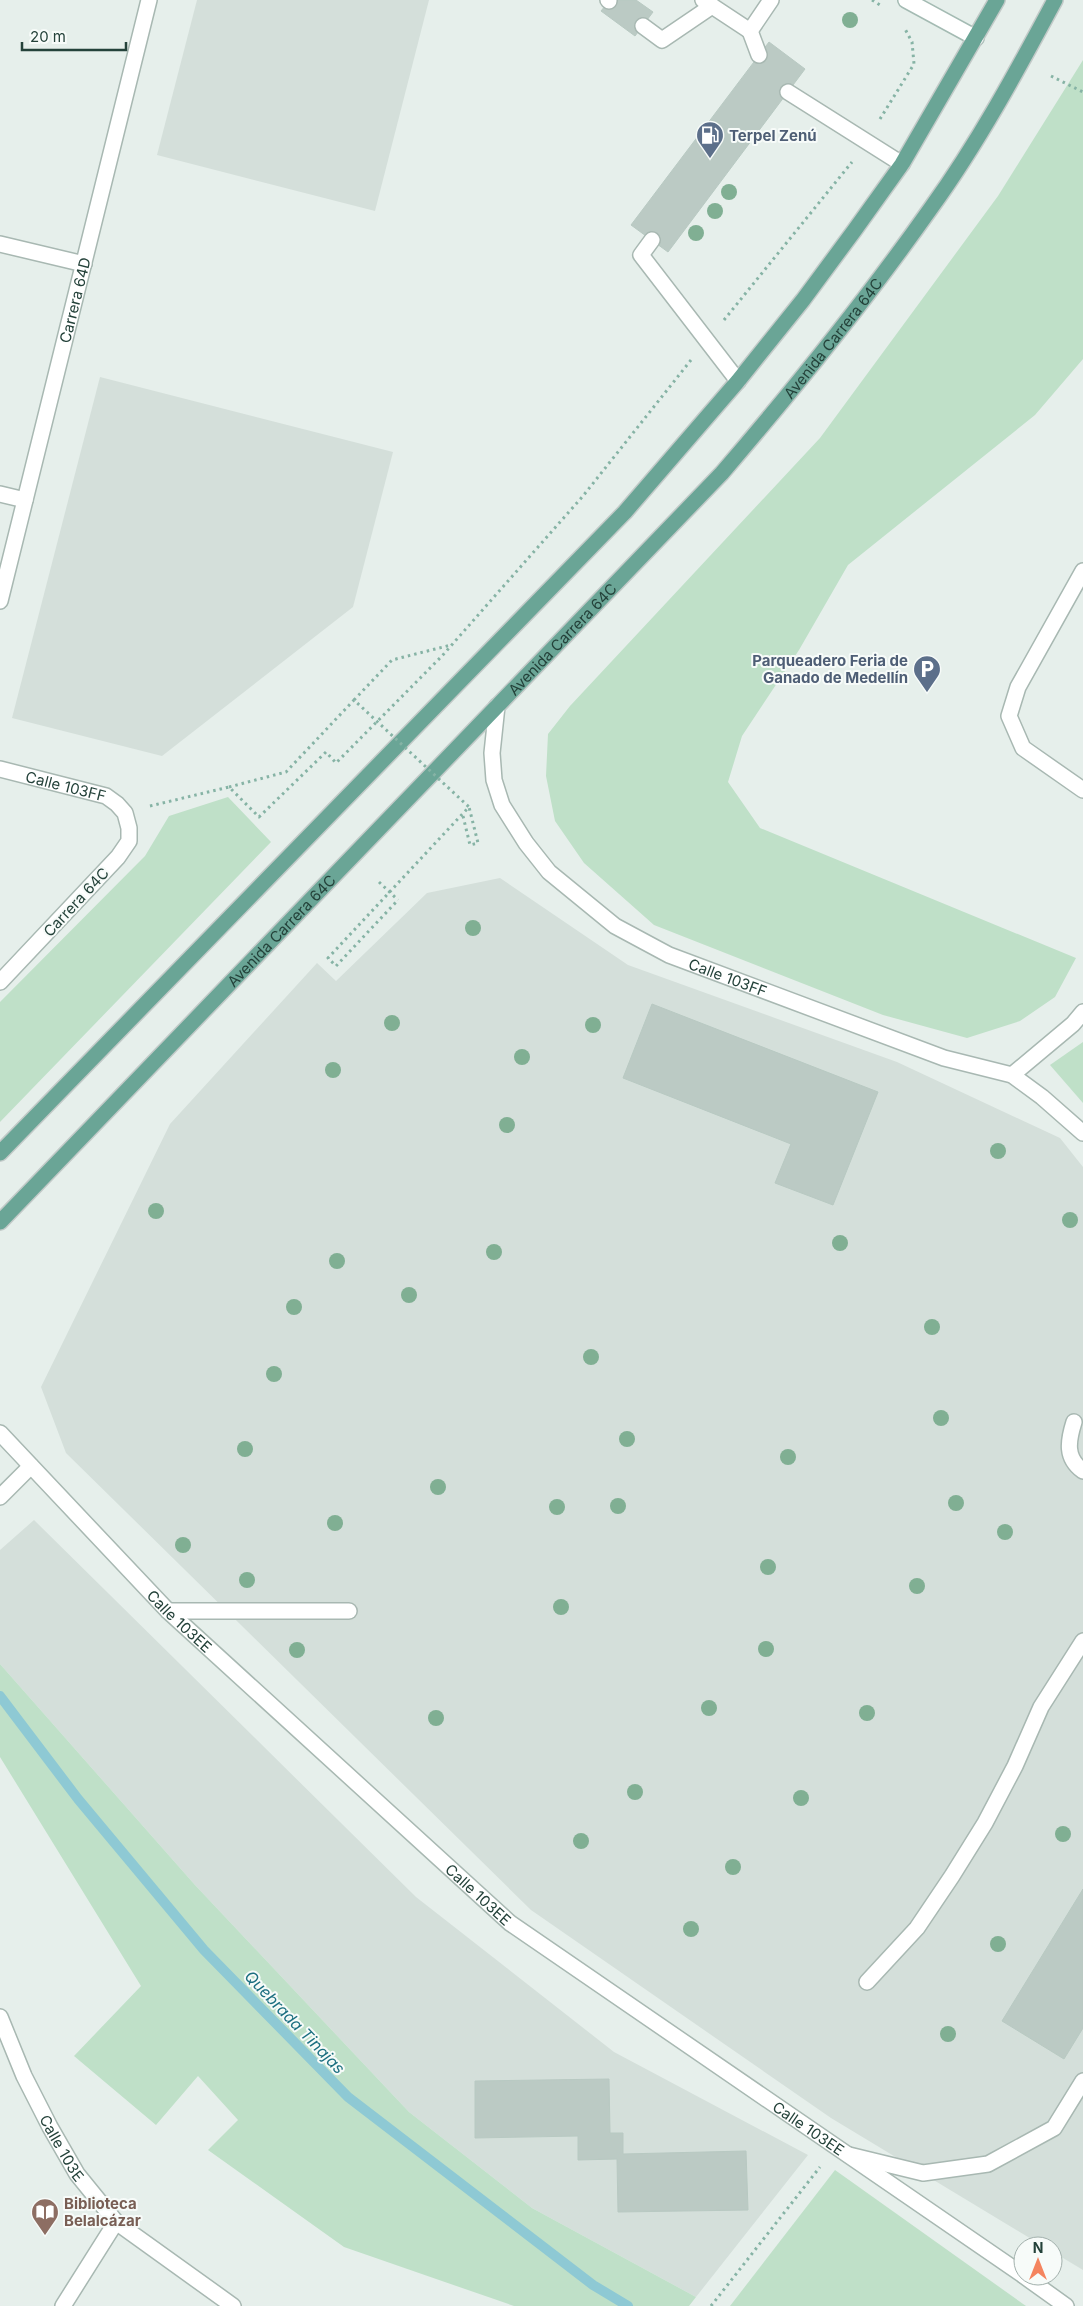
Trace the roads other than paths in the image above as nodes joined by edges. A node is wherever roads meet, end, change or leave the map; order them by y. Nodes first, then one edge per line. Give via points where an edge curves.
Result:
1 (148, 0) edge
2 (771, 0) edge
3 (906, 0) edge
4 (997, 0) edge
5 (1056, 0) edge
6 (707, 3) edge
7 (644, 26) dead end
8 (750, 31) junction
9 (976, 38) junction
10 (759, 55) dead end
11 (788, 92) dead end
12 (902, 164) junction
13 (652, 240) dead end
14 (0, 244) edge
15 (84, 264) junction
16 (738, 381) junction
17 (0, 494) edge
18 (25, 500) junction
19 (1083, 571) edge
20 (0, 601) edge
21 (497, 706) junction
22 (0, 769) edge
23 (1083, 790) edge
24 (124, 813) joint
25 (0, 982) edge
26 (1083, 1012) edge
27 (1012, 1076) junction
28 (1083, 1133) edge
29 (0, 1153) edge
30 (0, 1222) edge
31 (1074, 1422) dead end
32 (0, 1434) edge
33 (31, 1466) junction
34 (1083, 1472) edge
35 (0, 1497) edge
36 (168, 1611) junction
37 (350, 1611) dead end
38 (1083, 1641) edge
39 (867, 1982) dead end
40 (0, 2017) edge
41 (1083, 2080) edge
42 (842, 2151) junction
43 (116, 2222) junction
44 (1013, 2269) edge
45 (1037, 2286) edge
46 (63, 2306) edge
47 (233, 2306) edge
48 (1066, 2306) edge

1 - 15 street, Carrera 64D
2 - 8 street
3 - 9 street
4 - 9 main road
5 - 21 main road, Avenida Carrera 64C via 1022,64 932,207 820,356 722,473
6 - 7 street via 662,40
6 - 8 street
8 - 10 street
9 - 12 main road
11 - 12 street
12 - 16 main road via 803,300
13 - 16 street via 641,255
14 - 15 street
15 - 18 street, Carrera 64D
16 - 29 main road via 625,512
17 - 18 street
18 - 20 street, Carrera 64D
19 - 23 street via 1018,687 1009,716 1023,748
21 - 27 street, Calle 103FF via 492,754 494,780 502,805 548,872 615,926 669,955 944,1058
21 - 30 main road, Avenida Carrera 64C
22 - 24 street, Calle 103FF via 106,796
24 - 25 street, Carrera 64C via 129,841 118,857
26 - 27 street
27 - 28 street, Calle 103FF
31 - 34 street via 1069,1443 1070,1456
32 - 33 street, Calle 103EE
33 - 35 street
33 - 36 street, Calle 103EE
36 - 37 street
36 - 42 street, Calle 103EE via 510,1923
38 - 39 street via 1041,1707 985,1823 952,1876 917,1928
40 - 43 street, Calle 103E via 24,2076 50,2127 77,2174
41 - 42 street via 1054,2128 988,2164 923,2172
42 - 44 street, Calle 103EE
43 - 46 street
43 - 47 street, Calle 103E
45 - 48 street, Calle 103EE

